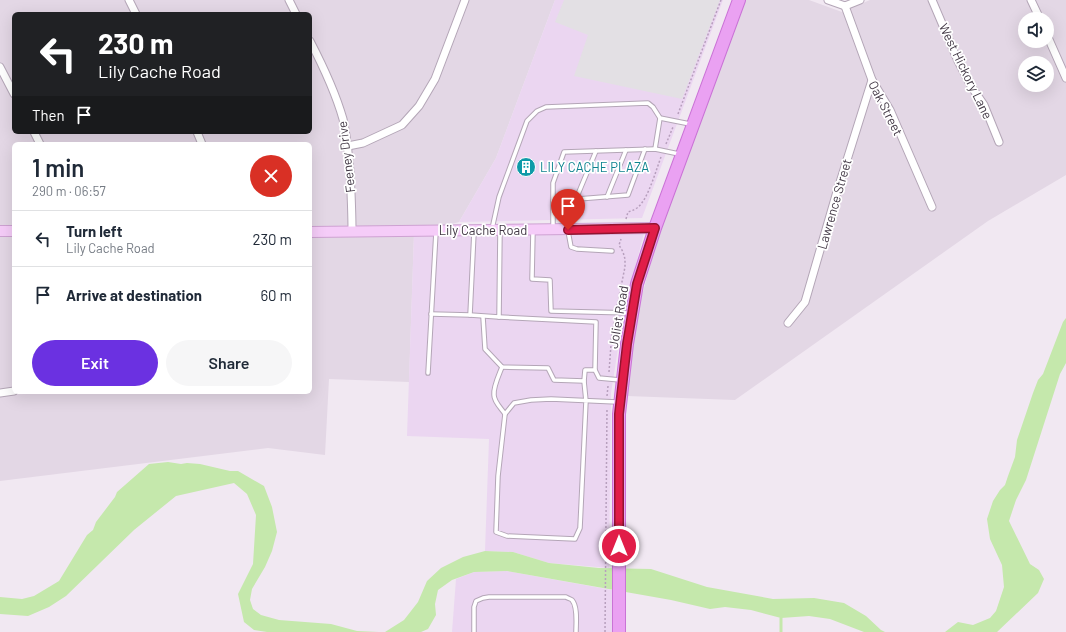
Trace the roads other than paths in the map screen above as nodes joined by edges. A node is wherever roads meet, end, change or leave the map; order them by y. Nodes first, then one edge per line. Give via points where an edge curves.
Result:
1 (129, 0) edge
2 (289, 0) edge
3 (465, 0) edge
4 (739, 0) edge
5 (828, 0) edge
6 (860, 0) edge
7 (932, 0) edge
8 (1031, 0) edge
9 (845, 6) junction
10 (135, 12) edge
11 (295, 12) edge
12 (1037, 12) edge
13 (312, 45) edge
14 (1053, 48) edge
15 (0, 67) edge
16 (1066, 78) edge
17 (872, 80) junction
18 (12, 90) edge
19 (660, 118) junction
20 (693, 124) junction
21 (999, 142) dead end
22 (348, 146) junction
23 (655, 148) junction
24 (645, 149) junction
25 (626, 150) junction
26 (596, 151) junction
27 (682, 155) junction
28 (607, 197) junction
29 (576, 199) junction
30 (553, 201) junction
31 (932, 207) dead end
32 (655, 228) junction
33 (474, 230) junction
34 (496, 230) junction
35 (533, 230) junction
36 (553, 230) junction
37 (568, 230) junction
38 (0, 231) edge
39 (12, 231) edge
40 (436, 231) junction
41 (312, 232) edge
42 (352, 232) junction
43 (612, 251) dead end
44 (632, 313) junction
45 (431, 314) junction
46 (470, 315) junction
47 (484, 316) junction
48 (499, 317) junction
49 (788, 323) dead end
50 (502, 367) junction
51 (595, 370) junction
52 (428, 373) dead end
53 (584, 380) junction
54 (623, 380) junction
55 (12, 391) edge
56 (0, 393) edge
57 (586, 401) junction
58 (620, 402) junction
59 (505, 414) junction
60 (474, 632) edge
61 (576, 632) edge
62 (619, 632) edge

1 - 10 street
2 - 11 street
3 - 22 street via 435,79 419,106 402,125 363,143
4 - 20 main road, Joliet Road
5 - 9 street
6 - 9 street
7 - 21 street, West Hickory Lane via 958,62 984,105
8 - 12 street
9 - 17 street, Oak Street
13 - 22 street, Feeney Drive via 334,93
14 - 16 street
15 - 18 street
17 - 31 street, Oak Street via 890,110
17 - 49 street, Lawrence Street via 805,302
19 - 20 lane
19 - 23 lane
19 - 34 lane via 648,103 546,107 537,111 528,121 499,197
20 - 27 main road, Joliet Road
22 - 42 street, Feeney Drive
23 - 24 lane
23 - 27 lane
24 - 25 lane
24 - 28 lane via 628,195
25 - 26 lane
25 - 28 lane
26 - 29 lane
26 - 30 lane via 564,152 552,183
27 - 32 main road, Joliet Road
28 - 29 lane
29 - 30 lane
30 - 36 lane
32 - 37 street, Lily Cache Road
32 - 44 main road, Joliet Road via 637,284
33 - 34 street, Lily Cache Road
33 - 40 street, Lily Cache Road
33 - 46 lane
34 - 35 street, Lily Cache Road
34 - 48 lane
35 - 36 street, Lily Cache Road
35 - 44 lane via 532,279 550,280 551,311
36 - 37 street, Lily Cache Road
37 - 43 lane via 571,247
38 - 39 street
40 - 42 street, Lily Cache Road
40 - 45 lane
41 - 42 street, Lily Cache Road
44 - 54 main road, Joliet Road
45 - 46 lane
45 - 52 lane
46 - 47 lane
47 - 48 lane
47 - 50 lane via 485,349
48 - 51 lane via 596,322
50 - 53 lane via 548,368 554,380
50 - 59 lane via 494,395
51 - 53 lane via 585,370
51 - 54 lane via 599,378
53 - 57 lane
54 - 58 main road, Joliet Road
55 - 56 street
57 - 58 lane
57 - 59 lane via 531,400 514,404
57 - 59 lane via 580,528 575,539 507,536 496,532 498,476
58 - 62 main road, Joliet Road
60 - 61 lane via 474,607 476,601 483,598 566,597 574,604

